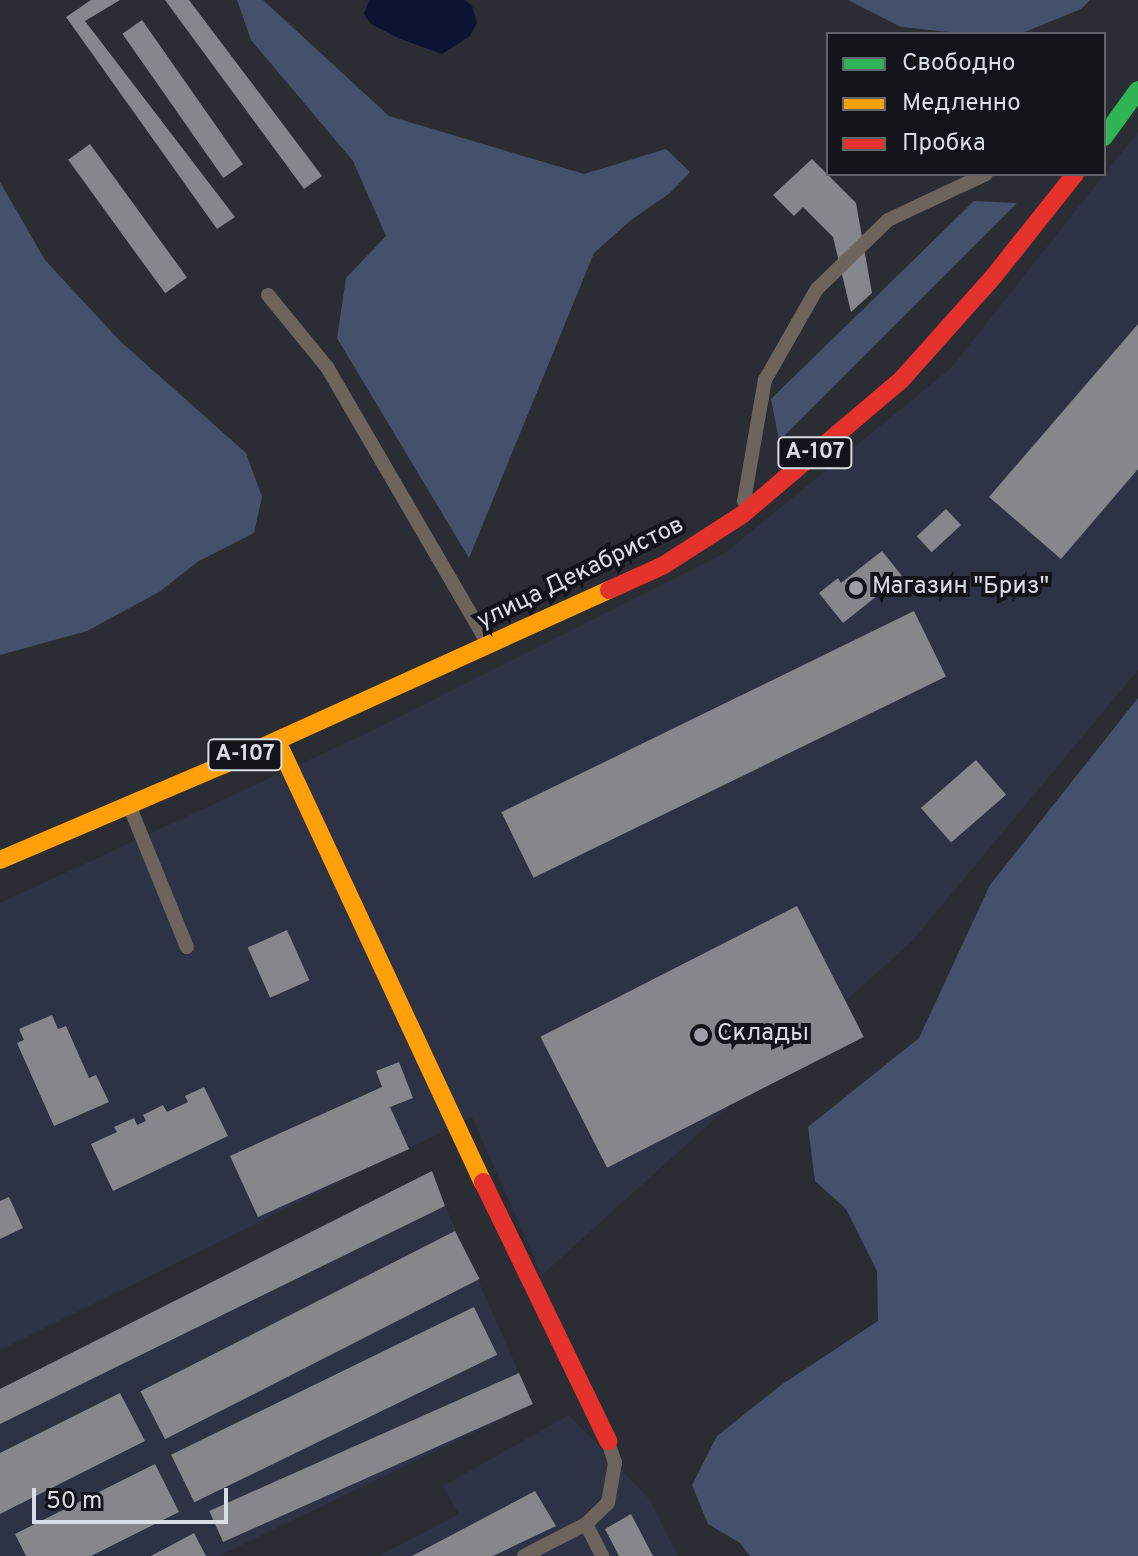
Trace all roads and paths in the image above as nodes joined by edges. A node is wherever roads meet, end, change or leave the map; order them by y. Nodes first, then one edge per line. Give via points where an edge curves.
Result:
1 (1138, 90) edge
2 (1108, 130) edge
3 (982, 176) edge
4 (1073, 176) edge
5 (268, 295) dead end
6 (743, 514) junction
7 (489, 647) junction
8 (277, 741) junction
9 (129, 805) junction
10 (0, 860) edge
11 (187, 947) dead end
12 (608, 1441) joint
13 (586, 1524) junction
14 (524, 1556) edge
15 (602, 1556) edge

1 - 2 main road
3 - 6 lane via 888,220 817,289 765,380
4 - 6 main road, улица Декабристов / А-107 via 902,379
5 - 7 lane via 327,367
6 - 7 main road, улица Декабристов / А-107 via 664,565
7 - 8 main road, улица Декабристов / А-107
8 - 9 main road, улица Декабристов / А-107
8 - 12 main road
9 - 10 main road, улица Декабристов / А-107
9 - 11 lane
12 - 13 lane via 615,1463 608,1503
13 - 14 lane
13 - 15 lane

